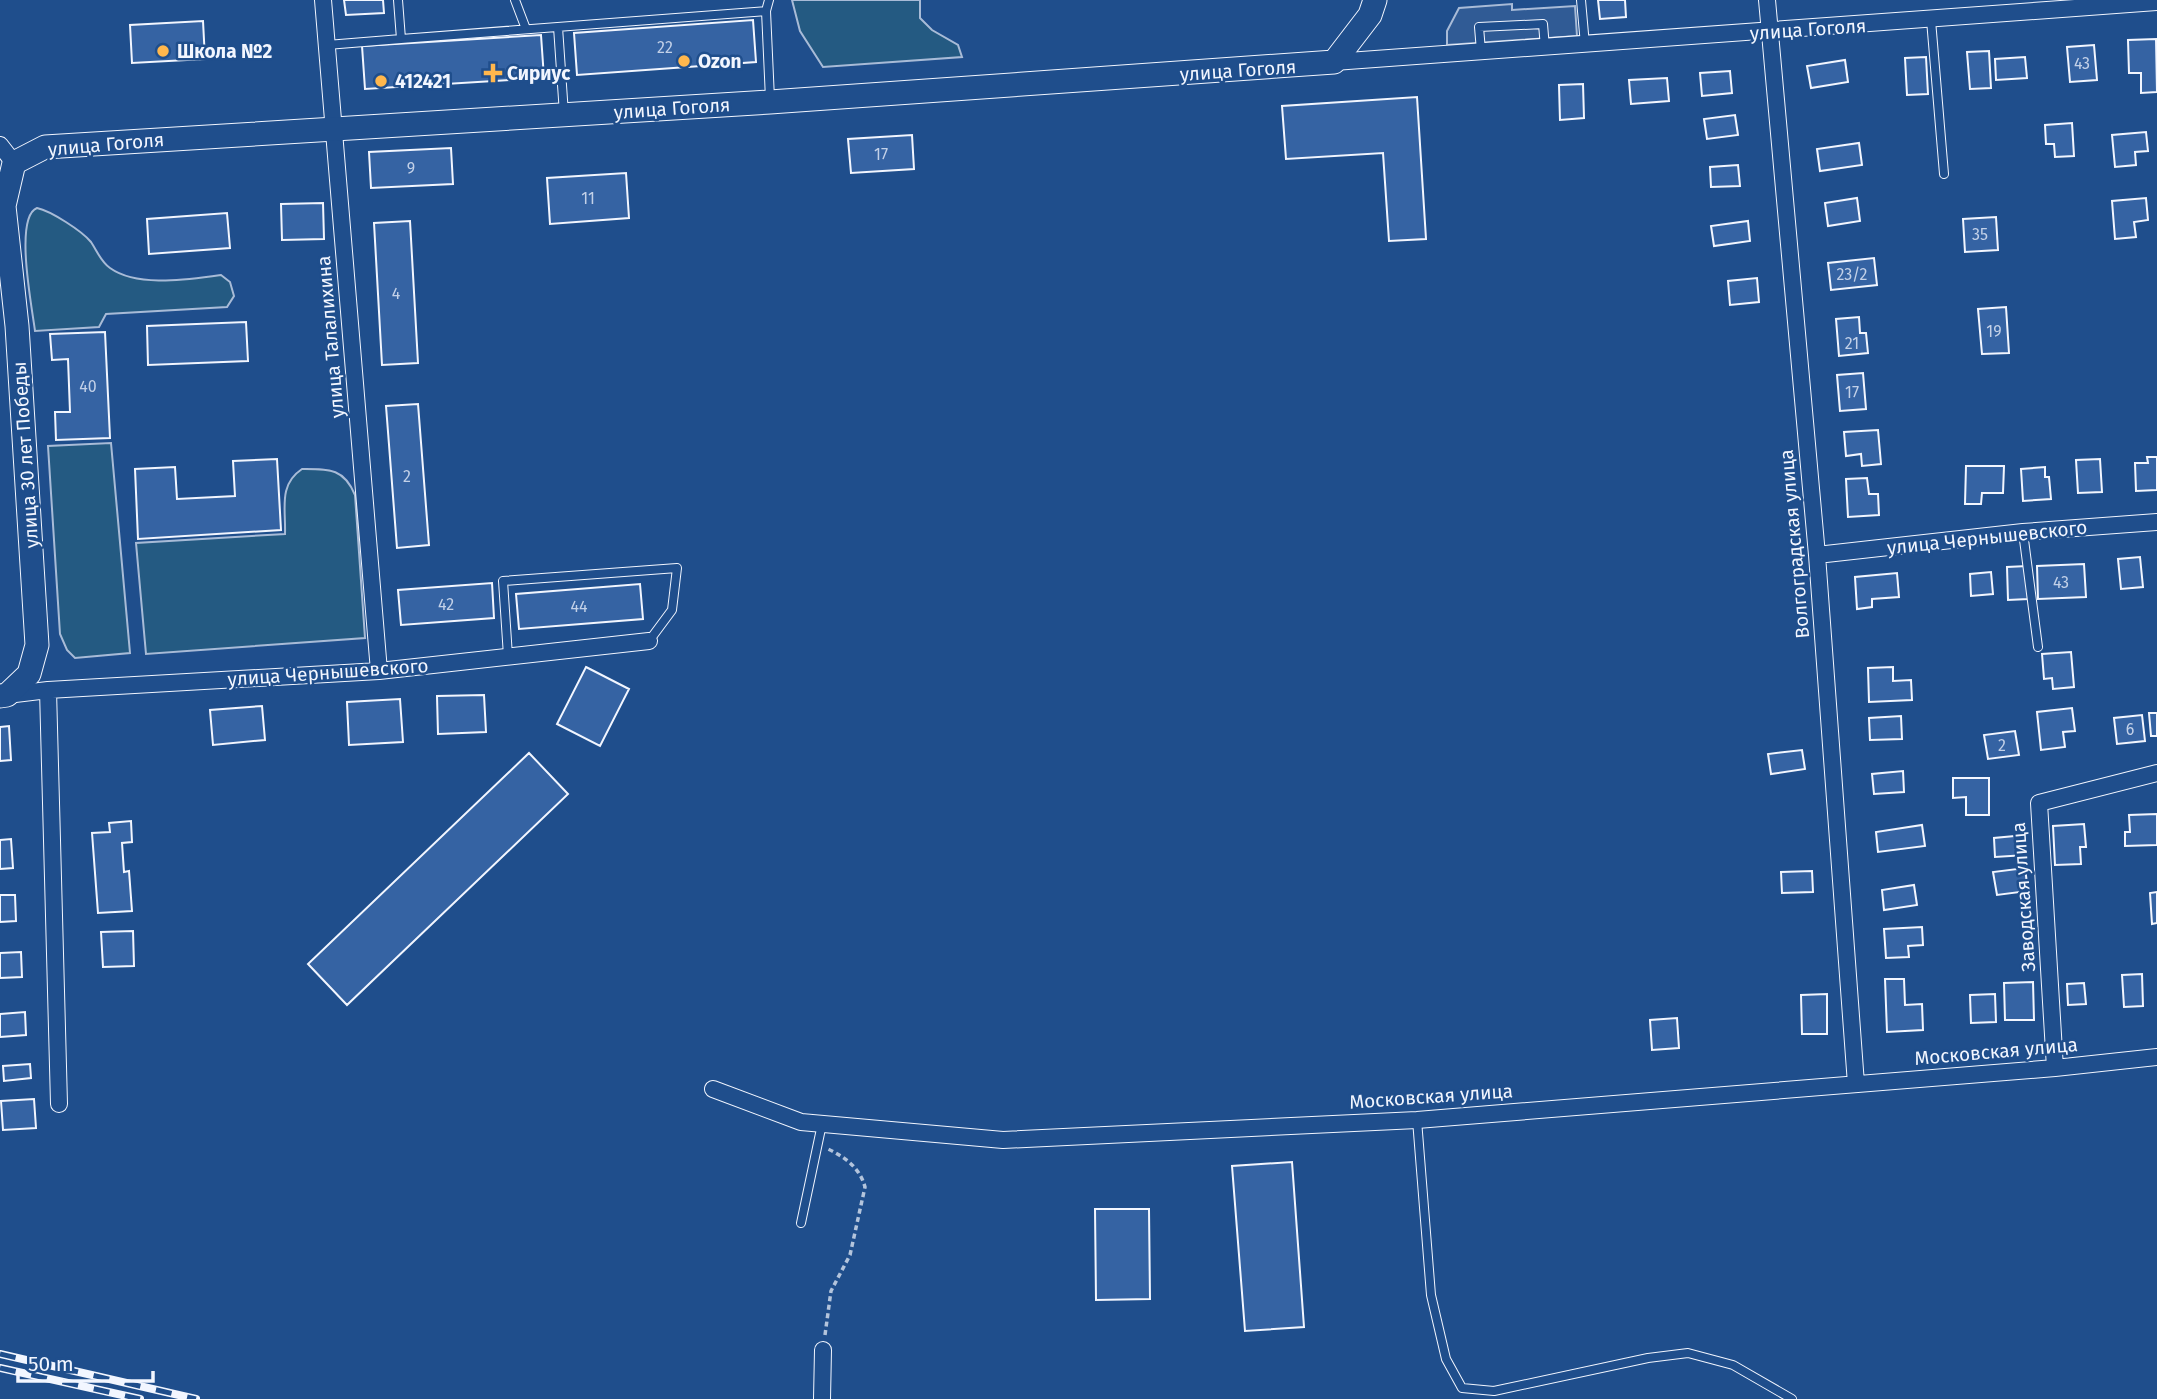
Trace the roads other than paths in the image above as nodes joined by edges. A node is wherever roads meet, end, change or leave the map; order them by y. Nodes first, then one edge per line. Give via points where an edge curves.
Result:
1 (323, 0) edge
2 (398, 0) edge
3 (515, 0) edge
4 (769, 0) edge
5 (1375, 0) edge
6 (1581, 0) edge
7 (1767, 0) edge
8 (2157, 2) edge
9 (1966, 8) edge
10 (766, 11) junction
11 (1931, 20) junction
12 (558, 27) junction
13 (526, 29) junction
14 (1771, 32) junction
15 (401, 38) junction
16 (327, 45) junction
17 (1585, 45) junction
18 (1545, 48) junction
19 (1481, 52) junction
20 (1334, 62) junction
21 (770, 102) junction
22 (564, 115) junction
23 (333, 128) junction
24 (0, 145) edge
25 (14, 163) junction
26 (1944, 174) dead end
27 (2157, 522) edge
28 (2023, 532) junction
29 (1816, 555) junction
30 (649, 640) joint
31 (37, 645) joint
32 (2038, 647) dead end
33 (508, 656) junction
34 (379, 671) junction
35 (48, 690) junction
36 (4, 696) edge
37 (2157, 774) edge
38 (2157, 1057) edge
39 (2055, 1068) junction
40 (1856, 1084) junction
41 (713, 1089) dead end
42 (59, 1104) dead end
43 (1418, 1120) junction
44 (822, 1124) junction
45 (801, 1223) dead end
46 (823, 1350) road end
47 (822, 1399) edge
48 (1792, 1399) edge

1 - 16 street, улица Талалихина
2 - 15 lane
3 - 13 lane
4 - 10 lane
5 - 20 street via 1370,15
6 - 17 lane
7 - 14 street, Волгоградская улица
8 - 9 street, улица Гоголя
9 - 11 street, улица Гоголя
10 - 12 lane
10 - 21 lane
11 - 14 street, улица Гоголя
11 - 26 lane
12 - 13 lane
12 - 22 lane
13 - 15 lane
14 - 17 street, улица Гоголя
14 - 29 street, Волгоградская улица
15 - 16 lane
16 - 23 street, улица Талалихина
17 - 18 street, улица Гоголя
18 - 19 street, улица Гоголя
18 - 19 lane via 1543,24 1479,27
19 - 20 street, улица Гоголя
20 - 21 street, улица Гоголя
21 - 22 street, улица Гоголя
22 - 23 street, улица Гоголя
23 - 25 street, улица Гоголя via 45,147
23 - 34 street, улица Талалихина
24 - 25 street
25 - 31 street, улица 30 лет Победы via 4,206
27 - 28 street, улица Чернышевского
28 - 29 street, улица Чернышевского
28 - 32 lane
29 - 40 street, Волгоградская улица
30 - 33 street, улица Чернышевского
30 - 33 lane via 672,610 677,568 503,581
31 - 36 street, улица Чернышевского via 29,674
33 - 34 street, улица Чернышевского
34 - 35 street, улица Чернышевского
35 - 36 street, улица Чернышевского
35 - 42 street
37 - 39 street, Заводская улица via 2039,803
38 - 39 street, Московская улица
39 - 40 street, Московская улица
40 - 43 street, Московская улица
41 - 44 street, Московская улица via 801,1122
43 - 44 street, Московская улица via 1003,1140
43 - 48 lane via 1431,1295 1446,1359 1462,1388 1494,1391 1689,1353 1733,1365
44 - 45 lane
46 - 47 street

